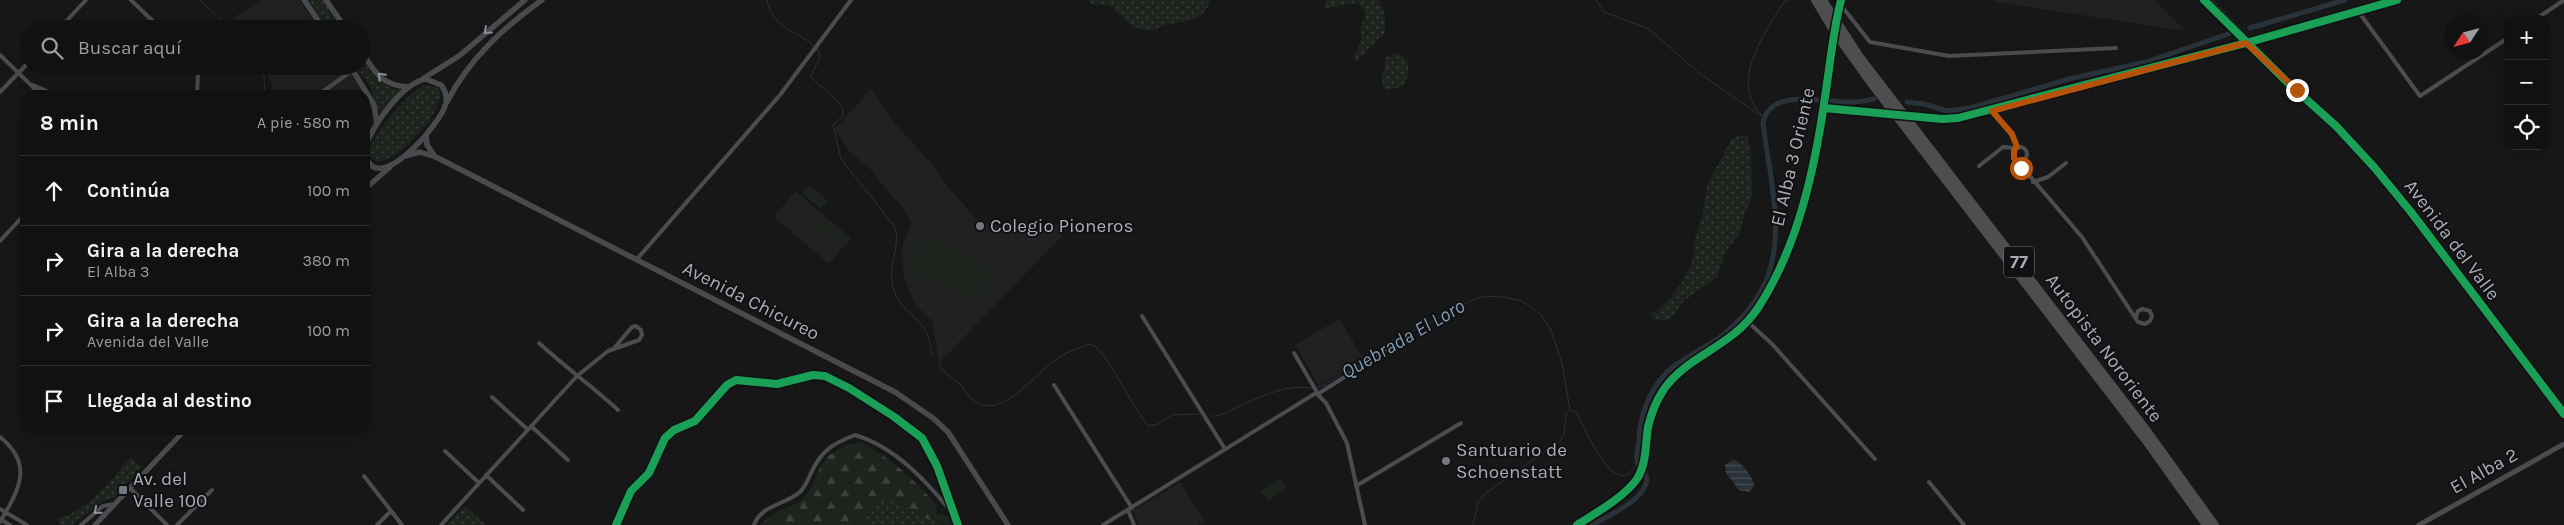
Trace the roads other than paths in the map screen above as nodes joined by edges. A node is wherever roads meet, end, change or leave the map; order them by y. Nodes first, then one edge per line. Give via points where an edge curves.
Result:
1 (86, 0) edge
2 (131, 0) edge
3 (304, 0) edge
4 (326, 0) edge
5 (525, 0) edge
6 (542, 0) edge
7 (851, 0) edge
8 (1814, 0) edge
9 (1823, 0) edge
10 (2204, 0) edge
11 (2209, 0) edge
12 (2397, 0) edge
13 (2564, 0) edge
14 (1841, 2) edge
15 (1839, 11) dead end
16 (2358, 11) junction
17 (2542, 15) edge
18 (67, 20) edge
19 (152, 20) edge
20 (318, 20) edge
21 (340, 20) edge
22 (2504, 41) edge
23 (2248, 42) junction
24 (1833, 44) dead end
25 (2116, 48) dead end
26 (0, 55) edge
27 (370, 63) edge
28 (18, 74) junction
29 (198, 75) edge
30 (342, 75) edge
31 (355, 75) edge
32 (422, 79) junction
33 (31, 85) junction
34 (410, 87) junction
35 (36, 90) edge
36 (44, 90) edge
37 (197, 90) edge
38 (324, 90) edge
39 (365, 90) edge
40 (0, 92) edge
41 (370, 99) edge
42 (445, 106) junction
43 (1824, 106) junction
44 (1992, 111) junction
45 (1885, 113) dead end
46 (1914, 115) dead end
47 (377, 124) junction
48 (426, 134) junction
49 (370, 140) edge
50 (2016, 147) junction
51 (404, 156) junction
52 (436, 157) junction
53 (2017, 161) junction
54 (2066, 162) dead end
55 (370, 163) edge
56 (1979, 166) dead end
57 (390, 167) junction
58 (2033, 182) junction
59 (370, 185) edge
60 (20, 219) edge
61 (0, 241) edge
62 (637, 259) junction
63 (1142, 316) dead end
64 (2136, 316) junction
65 (1748, 322) junction
66 (539, 344) dead end
67 (615, 347) junction
68 (1388, 349) dead end
69 (1294, 353) dead end
70 (577, 376) junction
71 (1054, 385) dead end
72 (1318, 394) junction
73 (492, 397) dead end
74 (618, 410) dead end
75 (2564, 414) edge
76 (1461, 423) dead end
77 (529, 428) junction
78 (180, 435) edge
79 (0, 437) edge
80 (2564, 444) edge
81 (1225, 449) junction
82 (445, 451) dead end
83 (1875, 459) dead end
84 (568, 460) dead end
85 (486, 475) junction
86 (364, 476) dead end
87 (1929, 482) dead end
88 (480, 483) junction
89 (1356, 486) junction
90 (130, 488) junction
91 (212, 490) dead end
92 (115, 504) junction
93 (0, 509) edge
94 (1130, 509) junction
95 (391, 510) junction
96 (523, 510) dead end
97 (6, 513) junction
98 (955, 517) junction
99 (0, 520) edge
100 (10, 525) edge
101 (26, 525) edge
102 (81, 525) edge
103 (95, 525) edge
104 (167, 525) edge
105 (177, 525) edge
106 (377, 525) edge
107 (402, 525) edge
108 (441, 525) edge
109 (616, 525) edge
110 (754, 525) edge
111 (958, 525) edge
112 (1008, 525) edge
113 (1103, 525) edge
114 (1134, 525) edge
115 (1365, 525) edge
116 (1577, 525) edge
117 (1964, 525) edge
118 (2206, 525) edge
119 (2215, 525) edge
120 (2418, 525) edge

1 - 18 street
2 - 19 street
3 - 20 main road
4 - 21 main road
5 -> 32 main road via 459,56
6 - 42 main road via 480,52 464,72
7 - 62 street via 780,95
8 - 118 highway, Autopista Nororiente / 77 via 1870,82 2146,441
9 - 119 highway, Autopista Nororiente / 77 via 1860,57 2142,424
10 - 23 street, Avenida del Valle
11 - 23 street, Avenida del Valle
12 - 16 street
13 - 17 street
14 - 15 street
14 - 25 street via 1870,42 1940,56
16 - 22 street via 2420,96
16 - 23 street
23 - 44 street
23 - 75 street, Avenida del Valle via 2349,140 2397,194
24 - 43 street, El Alba 3 Oriente
26 - 28 street
34 -> 27 main road via 382,80
28 - 33 street
28 - 40 street
29 - 37 street
30 - 38 street
31 - 39 main road
32 - 34 main road
32 - 42 main road via 431,79 441,85 446,96
33 - 35 street
33 - 36 street
34 - 47 main road
41 - 47 main road
42 - 48 main road
43 - 45 street
43 - 65 street, El Alba 3 Oriente via 1808,185 1792,236 1766,293
44 - 46 street via 1948,119
44 - 50 street via 2012,134
47 - 49 main road
48 - 51 main road
48 - 52 main road via 428,147
50 - 53 street via 2014,155
50 - 53 street via 2022,147 2027,153 2025,159
50 - 56 street via 2003,147
51 - 52 main road, Avenida Chicureo via 420,152
51 - 57 main road
52 - 62 main road, Avenida Chicureo
53 - 58 street
54 - 58 street via 2048,177
55 - 57 main road via 375,167
57 - 59 street
58 - 64 street via 2082,237
60 - 61 street
62 - 112 main road, Avenida Chicureo via 895,392 933,418 961,448
63 - 81 street
64 - 64 street via 2138,322 2145,324 2152,316 2150,311 2142,309
65 - 83 street via 1772,344
65 - 116 street, El Alba 3 Oriente via 1722,345 1688,365 1666,387 1650,420 1644,463 1638,477 1618,497
66 - 70 street
67 - 67 street via 639,340 641,330 632,327
67 - 70 street
68 - 72 street
69 - 72 street
70 - 74 street
70 - 77 street
71 - 94 street
72 - 81 street via 1310,395
72 - 89 street via 1344,436
73 - 77 street
76 - 89 street
77 - 84 street
77 - 85 street
78 - 90 street
79 - 97 street via 15,453 21,474 18,490
80 - 120 street, El Alba 2
81 - 94 street
82 - 88 street
85 - 88 street
85 - 96 street
86 - 95 street
87 - 117 street
88 - 108 street
89 - 115 street
90 - 92 street
90 - 104 street
91 - 105 street
92 -> 102 street via 103,506
92 - 103 street
93 - 97 street
94 - 113 street
94 - 114 street
95 - 106 street
95 - 107 street
97 - 99 street
97 - 101 street
98 - 109 street via 951,499 922,438 849,388 813,374 777,384 736,380 727,385 695,421 674,430 665,438 649,473 631,491
98 - 110 street via 914,471 893,454 855,435 827,448 800,492 757,516
98 - 111 street
99 - 100 street

